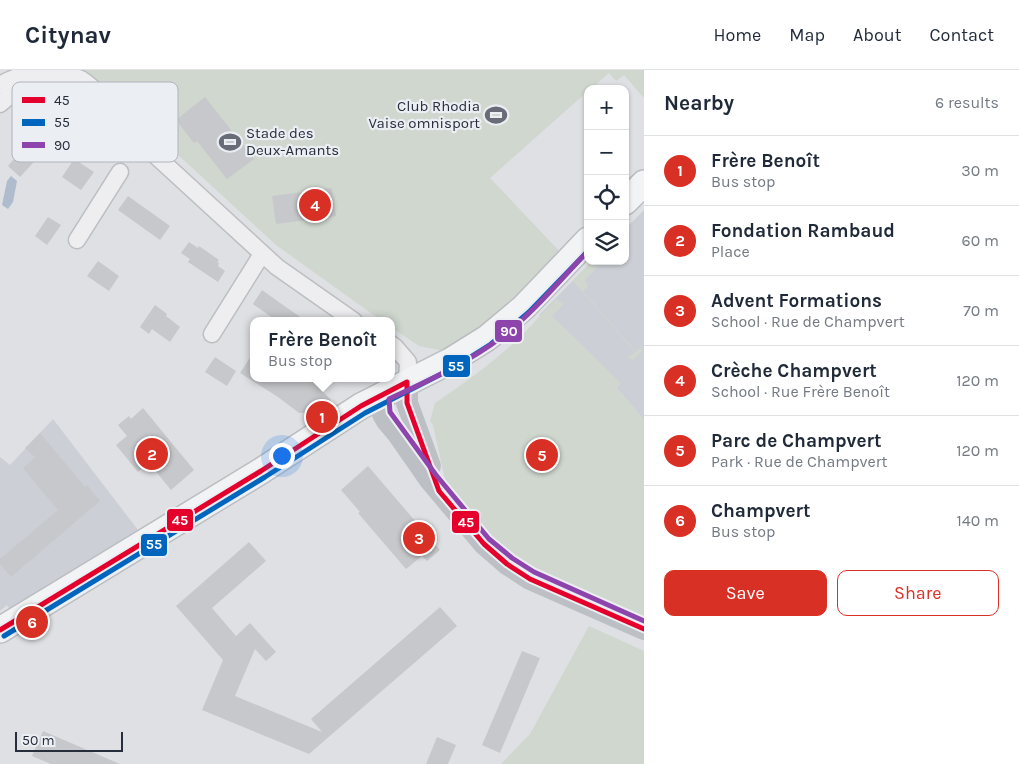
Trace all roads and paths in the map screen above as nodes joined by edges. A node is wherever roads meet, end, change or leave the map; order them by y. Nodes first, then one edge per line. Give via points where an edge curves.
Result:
1 (85, 82) edge
2 (0, 85) edge
3 (12, 94) edge
4 (0, 104) edge
5 (163, 162) edge
6 (120, 172) dead end
7 (644, 183) edge
8 (629, 198) edge
9 (78, 240) dead end
10 (584, 244) edge
11 (262, 254) junction
12 (348, 317) edge
13 (212, 334) dead end
14 (395, 346) edge
15 (407, 382) junction
16 (379, 387) edge
17 (439, 491) junction
18 (644, 629) edge
19 (0, 630) edge

1 - 2 street via 63,72 41,70 27,72
3 - 4 street
5 - 11 street
6 - 9 street
7 - 8 main road
10 - 15 main road via 524,308 487,338
11 - 12 street
11 - 13 street
14 - 15 street via 408,362
15 - 16 main road
15 - 17 street via 407,402
16 - 17 street via 387,421
16 - 19 main road via 351,412 268,467
17 - 18 street via 484,544 507,564 530,579

